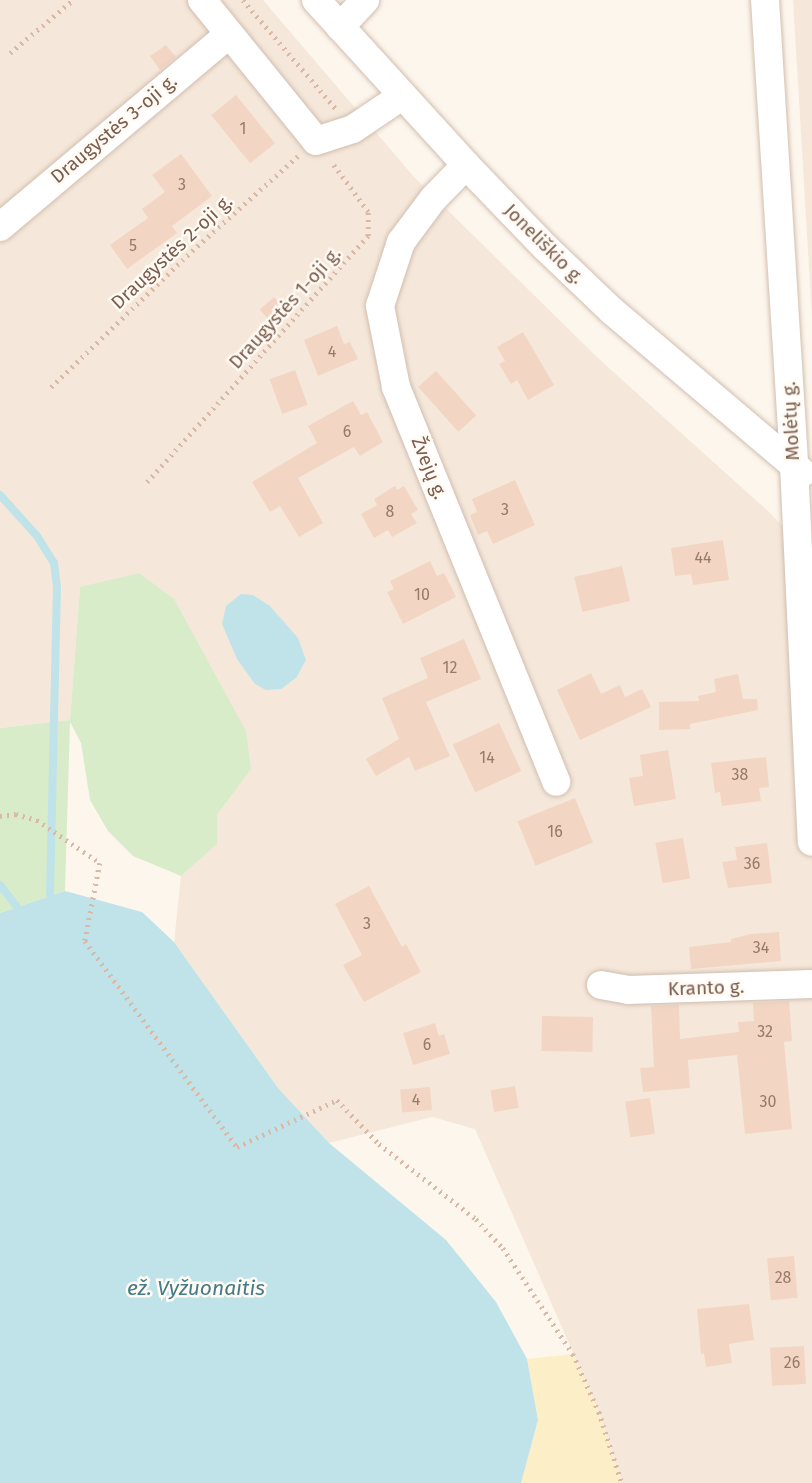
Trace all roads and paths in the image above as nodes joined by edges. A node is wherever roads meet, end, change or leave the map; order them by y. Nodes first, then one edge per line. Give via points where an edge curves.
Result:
1 (73, 0) edge
2 (202, 0) edge
3 (243, 0) edge
4 (316, 0) edge
5 (365, 0) edge
6 (765, 0) edge
7 (340, 27) junction
8 (229, 34) junction
9 (10, 53) dead end
10 (402, 96) junction
11 (353, 129) junction
12 (316, 141) junction
13 (466, 165) junction
14 (0, 227) edge
15 (51, 387) dead end
16 (803, 472) edge
17 (147, 482) dead end
18 (556, 782) dead end
19 (0, 816) edge
20 (812, 842) edge
21 (812, 984) edge
22 (601, 985) dead end
23 (622, 1483) edge

1 - 9 path
2 - 8 street
3 - 11 path
4 - 7 street, Joneliškio g.
5 - 7 street
6 - 16 street, Molėtų g.
7 - 10 street, Joneliškio g.
8 - 12 street
8 - 14 street, Draugystės 3-oji g.
10 - 11 street
10 - 13 street, Joneliškio g.
11 - 12 street
12 - 15 path, Draugystės 2-oji g. via 192,251
12 - 17 path, Draugystės 1-oji g. via 368,212 368,236
13 - 16 street, Joneliškio g. via 612,311
13 - 18 street, Žvejų g. via 433,199 401,243 380,306 396,387
16 - 20 street, Molėtų g.
19 - 23 path via 16,814 37,820 100,863 85,941 237,1147 337,1100 379,1144 476,1219 503,1248 573,1354 599,1412
21 - 22 street, Kranto g. via 628,990

